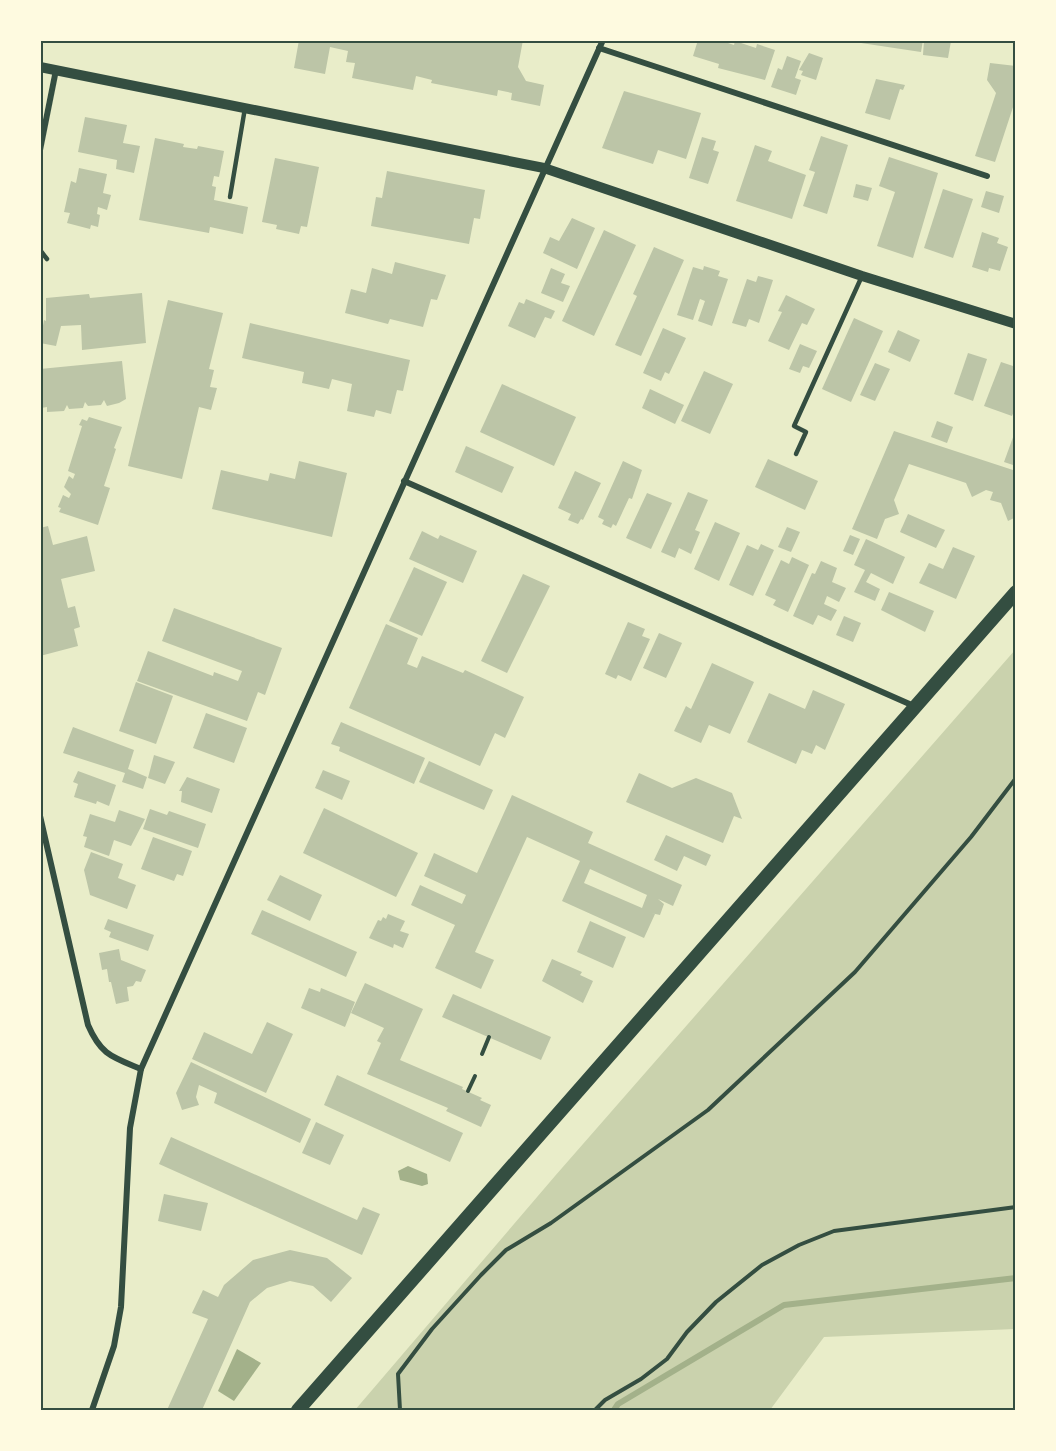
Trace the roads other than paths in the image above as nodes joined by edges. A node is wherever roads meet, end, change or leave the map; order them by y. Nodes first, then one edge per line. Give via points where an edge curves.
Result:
1 (603, 40) edge
2 (599, 48) junction
3 (40, 67) edge
4 (56, 70) junction
5 (245, 106) junction
6 (40, 150) edge
7 (544, 168) junction
8 (987, 176) dead end
9 (230, 197) dead end
10 (40, 250) edge
11 (47, 259) dead end
12 (862, 276) junction
13 (1016, 324) edge
14 (796, 454) dead end
15 (404, 481) junction
16 (1016, 592) edge
17 (916, 707) junction
18 (40, 816) edge
19 (141, 1069) junction
20 (92, 1410) edge
21 (298, 1410) edge

1 - 2 street
2 - 7 street
2 - 8 street
3 - 4 street
4 - 5 street
4 - 6 street
5 - 7 street
5 - 9 lane
7 - 12 street
7 - 15 street
10 - 11 lane
12 - 13 street
12 - 14 lane via 794,426 806,432
15 - 17 street
15 - 19 street
16 - 17 main road
17 - 21 main road
18 - 19 street via 88,1025 107,1055
19 - 20 street via 130,1128 121,1307 114,1347

